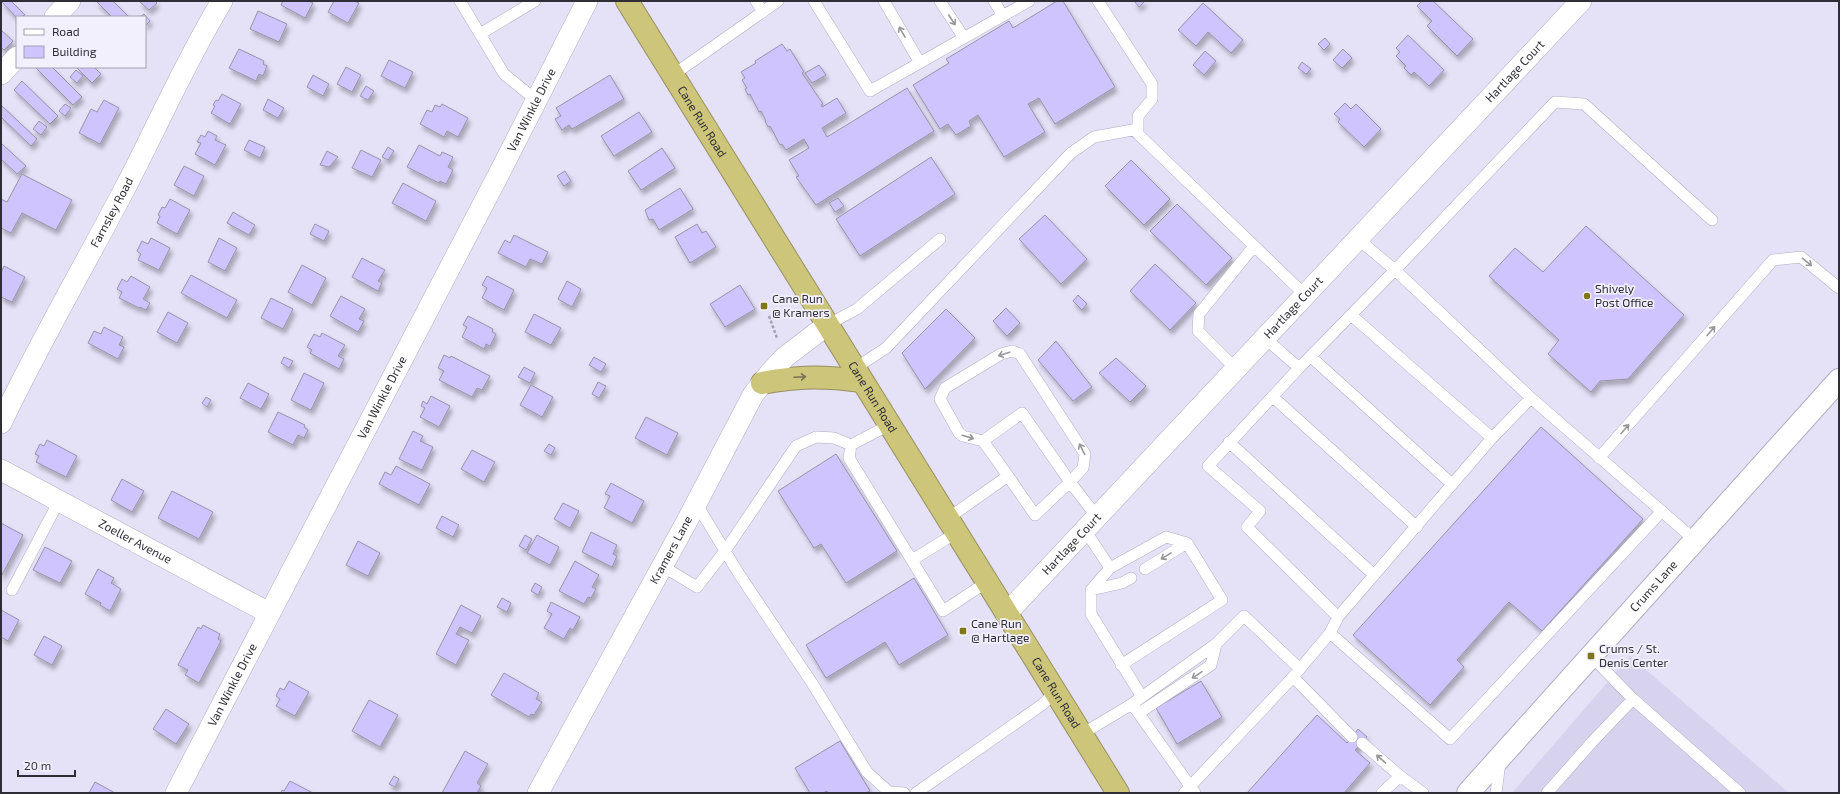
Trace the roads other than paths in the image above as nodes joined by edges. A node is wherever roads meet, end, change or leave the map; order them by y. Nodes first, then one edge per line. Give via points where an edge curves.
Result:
1 (70, 1) edge
2 (222, 1) edge
3 (460, 1) edge
4 (535, 1) edge
5 (587, 1) edge
6 (627, 1) edge
7 (756, 1) edge
8 (778, 1) edge
9 (814, 1) edge
10 (884, 1) edge
11 (940, 1) edge
12 (994, 1) edge
13 (1029, 1) edge
14 (1098, 1) edge
15 (1581, 1) edge
16 (763, 12) junction
17 (56, 16) edge
18 (1003, 16) junction
19 (480, 34) junction
20 (964, 38) junction
21 (16, 58) edge
22 (920, 63) junction
23 (1, 74) edge
24 (673, 75) junction
25 (536, 100) junction
26 (1138, 129) junction
27 (1712, 220) dead end
28 (940, 239) dead end
29 (1358, 239) junction
30 (1254, 246) junction
31 (1395, 270) junction
32 (1839, 288) edge
33 (1305, 295) junction
34 (1350, 315) junction
35 (827, 325) junction
36 (1265, 338) junction
37 (1310, 357) junction
38 (1299, 368) junction
39 (1236, 369) junction
40 (858, 375) junction
41 (1839, 380) edge
42 (762, 383) junction
43 (1273, 397) junction
44 (1531, 398) junction
45 (1, 423) edge
46 (889, 425) junction
47 (1492, 438) junction
48 (983, 441) junction
49 (1229, 442) junction
50 (851, 445) junction
51 (1600, 458) junction
52 (1, 470) edge
53 (1008, 476) junction
54 (1070, 482) junction
55 (1452, 484) junction
56 (59, 501) junction
57 (696, 503) junction
58 (1662, 511) junction
59 (1091, 524) junction
60 (951, 526) junction
61 (1417, 527) junction
62 (1696, 541) junction
63 (1187, 543) junction
64 (725, 551) junction
65 (912, 560) junction
66 (662, 566) junction
67 (1110, 568) junction
68 (1145, 569) dead end
69 (1374, 575) junction
70 (1131, 578) dead end
71 (987, 582) junction
72 (12, 590) dead end
73 (1091, 590) junction
74 (269, 613) junction
75 (1006, 614) junction
76 (1338, 617) junction
77 (1330, 633) junction
78 (1216, 644) junction
79 (1591, 656) junction
80 (1121, 665) junction
81 (1296, 673) junction
82 (1054, 692) junction
83 (1633, 699) junction
84 (1137, 700) junction
85 (1139, 713) junction
86 (1082, 734) junction
87 (1501, 756) junction
88 (1400, 776) junction
89 (1190, 791) edge
90 (176, 793) edge
91 (538, 793) edge
92 (904, 793) edge
93 (916, 793) edge
94 (1118, 793) edge
95 (1382, 793) edge
96 (1423, 793) edge
97 (1468, 793) edge
98 (1496, 793) edge
99 (1547, 793) edge
100 (1740, 793) edge

1 - 17 street
2 - 45 street, Farnsley Road via 198,39 125,189 28,366
3 - 19 lane
4 - 19 lane
5 - 25 street, Van Winkle Drive
6 - 24 highway, Cane Run Road
7 - 16 lane
8 - 16 lane
9 - 22 lane via 870,91
22 -> 10 lane
11 -> 20 lane
12 - 18 lane
13 - 18 lane
14 - 26 lane via 1152,84 1152,99 1138,116
15 - 29 street, Hartlage Court
16 - 24 lane
18 - 20 lane
19 - 25 lane via 504,74
20 - 22 lane
21 - 23 street
24 - 35 highway, Cane Run Road
25 - 74 street, Van Winkle Drive
26 - 30 lane via 1138,134
26 - 40 lane via 1094,137 1071,153
27 - 31 lane via 1584,104 1555,102
28 - 35 lane via 857,309
29 - 31 lane
29 - 33 street, Hartlage Court
30 - 33 lane
30 - 39 lane via 1199,314 1198,331
31 - 34 lane
31 - 44 lane
51 -> 32 lane via 1773,260 1801,257
33 - 36 street, Hartlage Court
34 - 37 lane
34 - 47 lane
35 - 40 highway, Cane Run Road
35 - 42 street, Kramers Lane via 785,357
36 - 38 lane
36 - 39 street, Hartlage Court
37 - 38 lane
37 - 55 lane
38 - 43 lane
39 - 59 street, Hartlage Court
42 -> 40 highway via 792,377
40 - 46 highway, Cane Run Road
41 - 62 main road, Crums Lane
42 - 57 street, Kramers Lane via 753,395
43 - 49 lane
43 - 61 lane
44 - 47 lane
44 - 51 lane
46 - 50 lane
46 - 60 highway, Cane Run Road
47 - 55 lane
48 - 53 lane
48 - 54 lane via 1022,413
54 -> 48 lane via 1083,468 1085,454 1020,354 1001,354 945,388 940,400 959,434
49 - 69 lane
49 - 76 lane via 1208,466 1260,511 1247,527
50 - 64 lane via 834,438 816,437 796,446
50 - 65 lane via 849,458
51 - 58 lane
52 - 56 street, Zoeller Avenue
53 - 54 lane via 1035,515
53 - 60 lane
54 - 59 lane
55 - 61 lane
56 - 72 lane
56 - 74 street, Zoeller Avenue
57 - 64 lane
57 - 66 street, Kramers Lane
58 - 62 lane
58 - 77 lane via 1450,739
59 - 67 lane
59 - 75 street, Hartlage Court
60 - 65 lane
60 - 71 highway, Cane Run Road
61 - 69 lane
62 - 79 main road, Crums Lane
63 - 67 lane via 1166,537
63 -> 68 lane
63 - 80 lane via 1222,600
64 - 66 lane via 697,587
64 - 92 lane via 867,772 889,792
65 - 71 lane via 943,611
66 - 91 street, Kramers Lane
67 - 73 lane
69 - 76 lane
70 - 73 lane via 1122,583
71 - 75 highway, Cane Run Road
73 - 80 lane via 1091,614
74 - 90 street, Van Winkle Drive
75 - 82 highway, Cane Run Road
76 - 77 lane
77 - 81 lane
78 - 81 lane via 1244,616
78 - 84 lane
78 -> 85 lane via 1211,665
79 - 83 lane
79 - 87 main road, Crums Lane
80 - 84 lane
88 -> 81 lane via 1357,740
81 - 89 lane
82 - 86 highway, Cane Run Road
82 - 93 lane via 1044,704
83 - 99 lane
83 - 100 lane
84 - 85 lane
84 - 86 lane
85 - 89 lane
86 - 94 highway, Cane Run Road
87 - 97 main road, Crums Lane
87 - 98 lane
88 - 95 lane
88 - 96 lane

